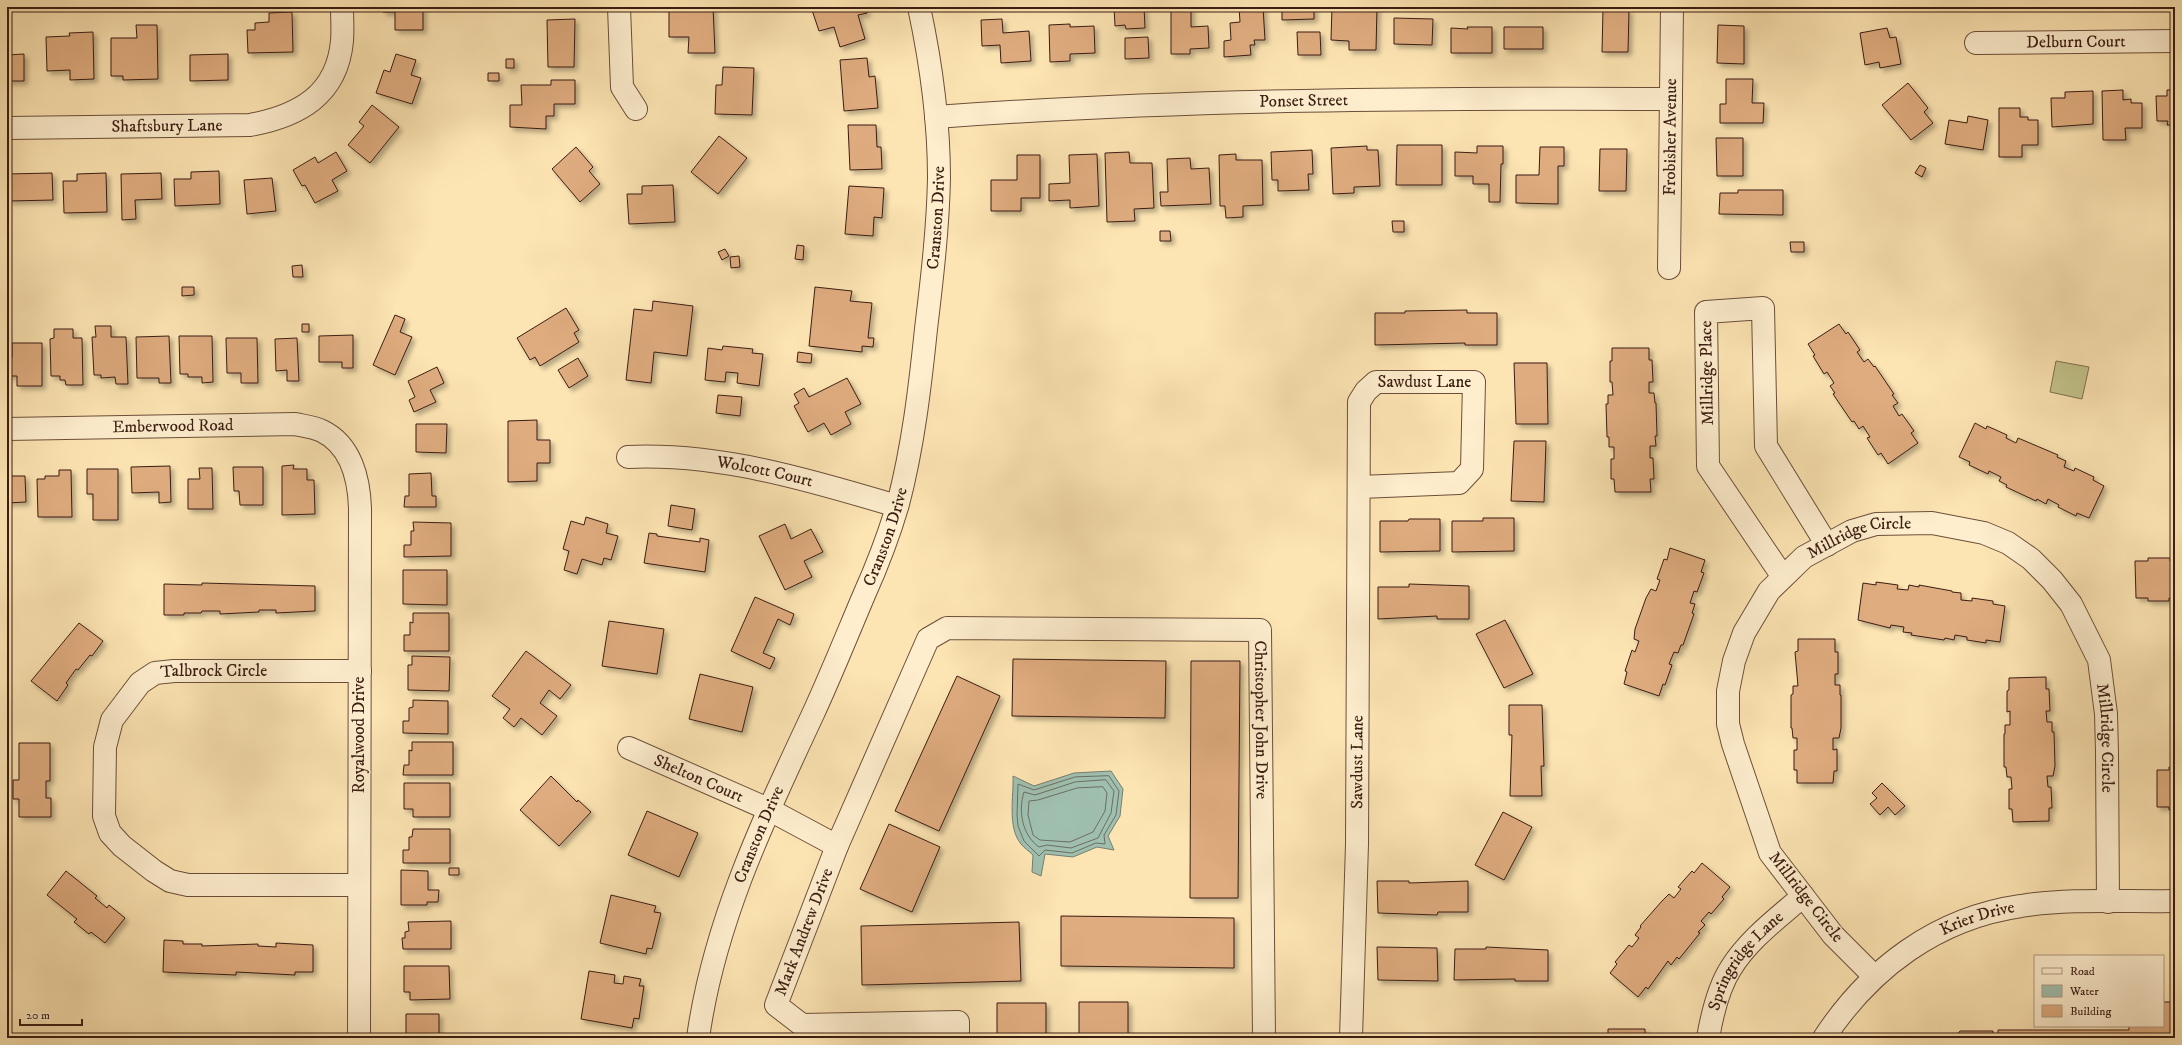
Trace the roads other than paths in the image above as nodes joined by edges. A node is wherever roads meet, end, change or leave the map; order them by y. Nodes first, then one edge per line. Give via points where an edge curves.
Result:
1 (342, 7) edge
2 (619, 7) edge
3 (919, 7) edge
4 (1672, 7) edge
5 (2175, 42) edge
6 (1976, 43) dead end
7 (1670, 99) junction
8 (636, 110) dead end
9 (936, 117) junction
10 (7, 128) edge
11 (1669, 268) dead end
12 (7, 429) edge
13 (334, 440) joint
14 (628, 457) dead end
15 (1360, 486) junction
16 (898, 506) junction
17 (1826, 545) junction
18 (1783, 576) junction
19 (936, 633) joint
20 (360, 671) junction
21 (629, 748) dead end
22 (768, 809) junction
23 (837, 846) junction
24 (359, 885) junction
25 (1802, 896) junction
26 (2175, 901) edge
27 (2108, 902) junction
28 (1874, 976) junction
29 (359, 1038) edge
30 (698, 1038) edge
31 (958, 1038) edge
32 (1264, 1038) edge
33 (1351, 1038) edge
34 (1708, 1038) edge
35 (1824, 1038) edge

1 - 10 street, Shaftsbury Lane via 340,56 328,82 319,95 287,116 250,125
2 - 8 street via 622,87
3 - 9 street, Cranston Drive via 932,73
4 - 7 street, Frobisher Avenue
5 - 6 street, Delburn Court
7 - 9 street, Ponset Street via 1470,99 1062,108
7 - 11 street, Frobisher Avenue
9 - 16 street, Cranston Drive via 938,212 930,299 914,429
12 - 13 street, Emberwood Road via 281,424 309,427 322,431
13 - 20 street, Royalwood Drive via 347,454 359,489
14 - 16 street, Wolcott Court via 657,455 756,467
15 - 15 street, Sawdust Lane via 1359,402 1366,391 1376,382 1474,382 1472,469 1459,483
15 - 33 street, Sawdust Lane via 1356,873
16 - 22 street, Cranston Drive via 865,593
17 - 18 street, Millridge Circle via 1804,557
17 - 18 street, Millridge Place via 1766,446 1763,308 1706,312 1708,466
17 - 27 street, Millridge Circle via 1852,531 1876,524 1932,523 1958,526 2008,543 2031,558 2071,604 2099,660 2106,714
18 - 25 street, Millridge Circle via 1769,591 1744,633 1734,661 1728,691 1728,724 1770,853
19 - 23 street, Mark Andrew Drive via 928,639
19 - 32 street, Christopher John Drive via 947,628 1260,630
20 - 24 street, Royalwood Drive
20 - 24 street, Talbrock Circle via 155,673 140,683 112,720 105,747 104,816 110,833 122,846 154,872 170,881 188,885
21 - 22 street, Shelton Court
22 - 23 street, Mark Andrew Drive
22 - 30 street, Cranston Drive via 721,930 705,993
23 - 31 street, Mark Andrew Drive via 776,1005 802,1025 958,1022
24 - 29 street, Royalwood Drive
25 - 28 street, Millridge Circle via 1833,935
25 - 34 street, Springridge Lane via 1760,933 1730,968 1713,1010
26 - 27 street, Krier Drive
27 - 28 street, Krier Drive via 2026,905 1977,917 1930,936
28 - 35 street, Krier Drive via 1847,1006

